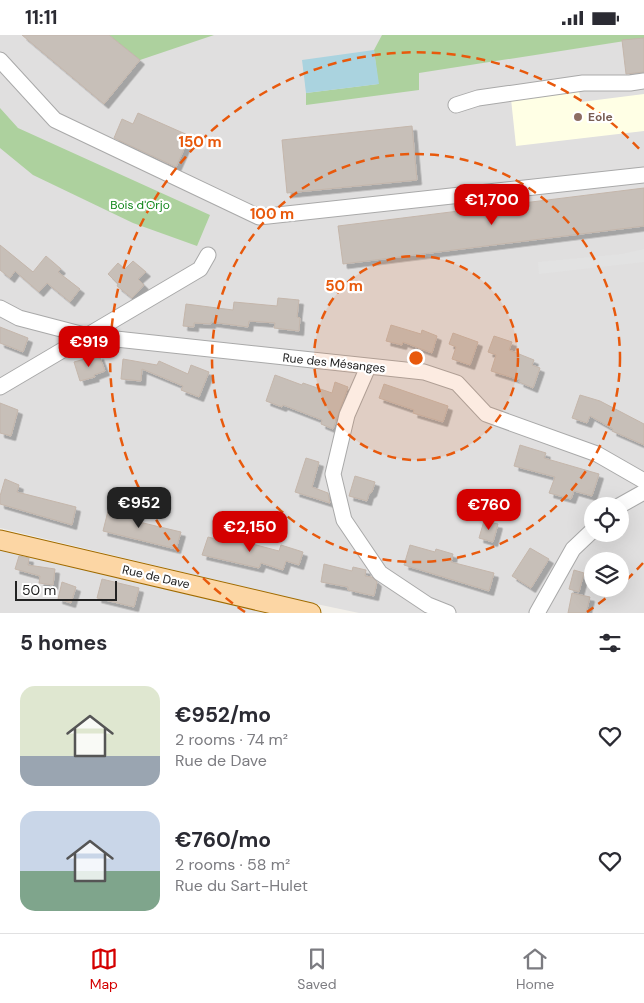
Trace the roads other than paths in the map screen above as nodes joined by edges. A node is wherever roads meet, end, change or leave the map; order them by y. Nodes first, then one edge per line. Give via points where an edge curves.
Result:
1 (0, 60) edge
2 (644, 81) edge
3 (456, 105) dead end
4 (644, 175) edge
5 (208, 255) dead end
6 (0, 307) edge
7 (88, 335) junction
8 (368, 367) junction
9 (0, 387) edge
10 (644, 481) edge
11 (644, 492) edge
12 (629, 500) edge
13 (584, 539) edge
14 (0, 540) edge
15 (311, 613) edge
16 (448, 613) edge
17 (537, 613) edge

1 - 4 street via 55,120 259,217
2 - 3 street via 583,83 478,98
5 - 7 street via 200,269
6 - 7 street, Rue des Mésanges via 19,318
7 - 8 street, Rue des Mésanges
7 - 9 street
8 - 10 street, Rue des Mésanges via 424,373 457,383 486,414 598,454
8 - 16 street via 346,415 334,474 344,520 380,573 428,605
11 - 12 street
13 - 17 street via 573,549
14 - 15 main road, Rue de Dave

